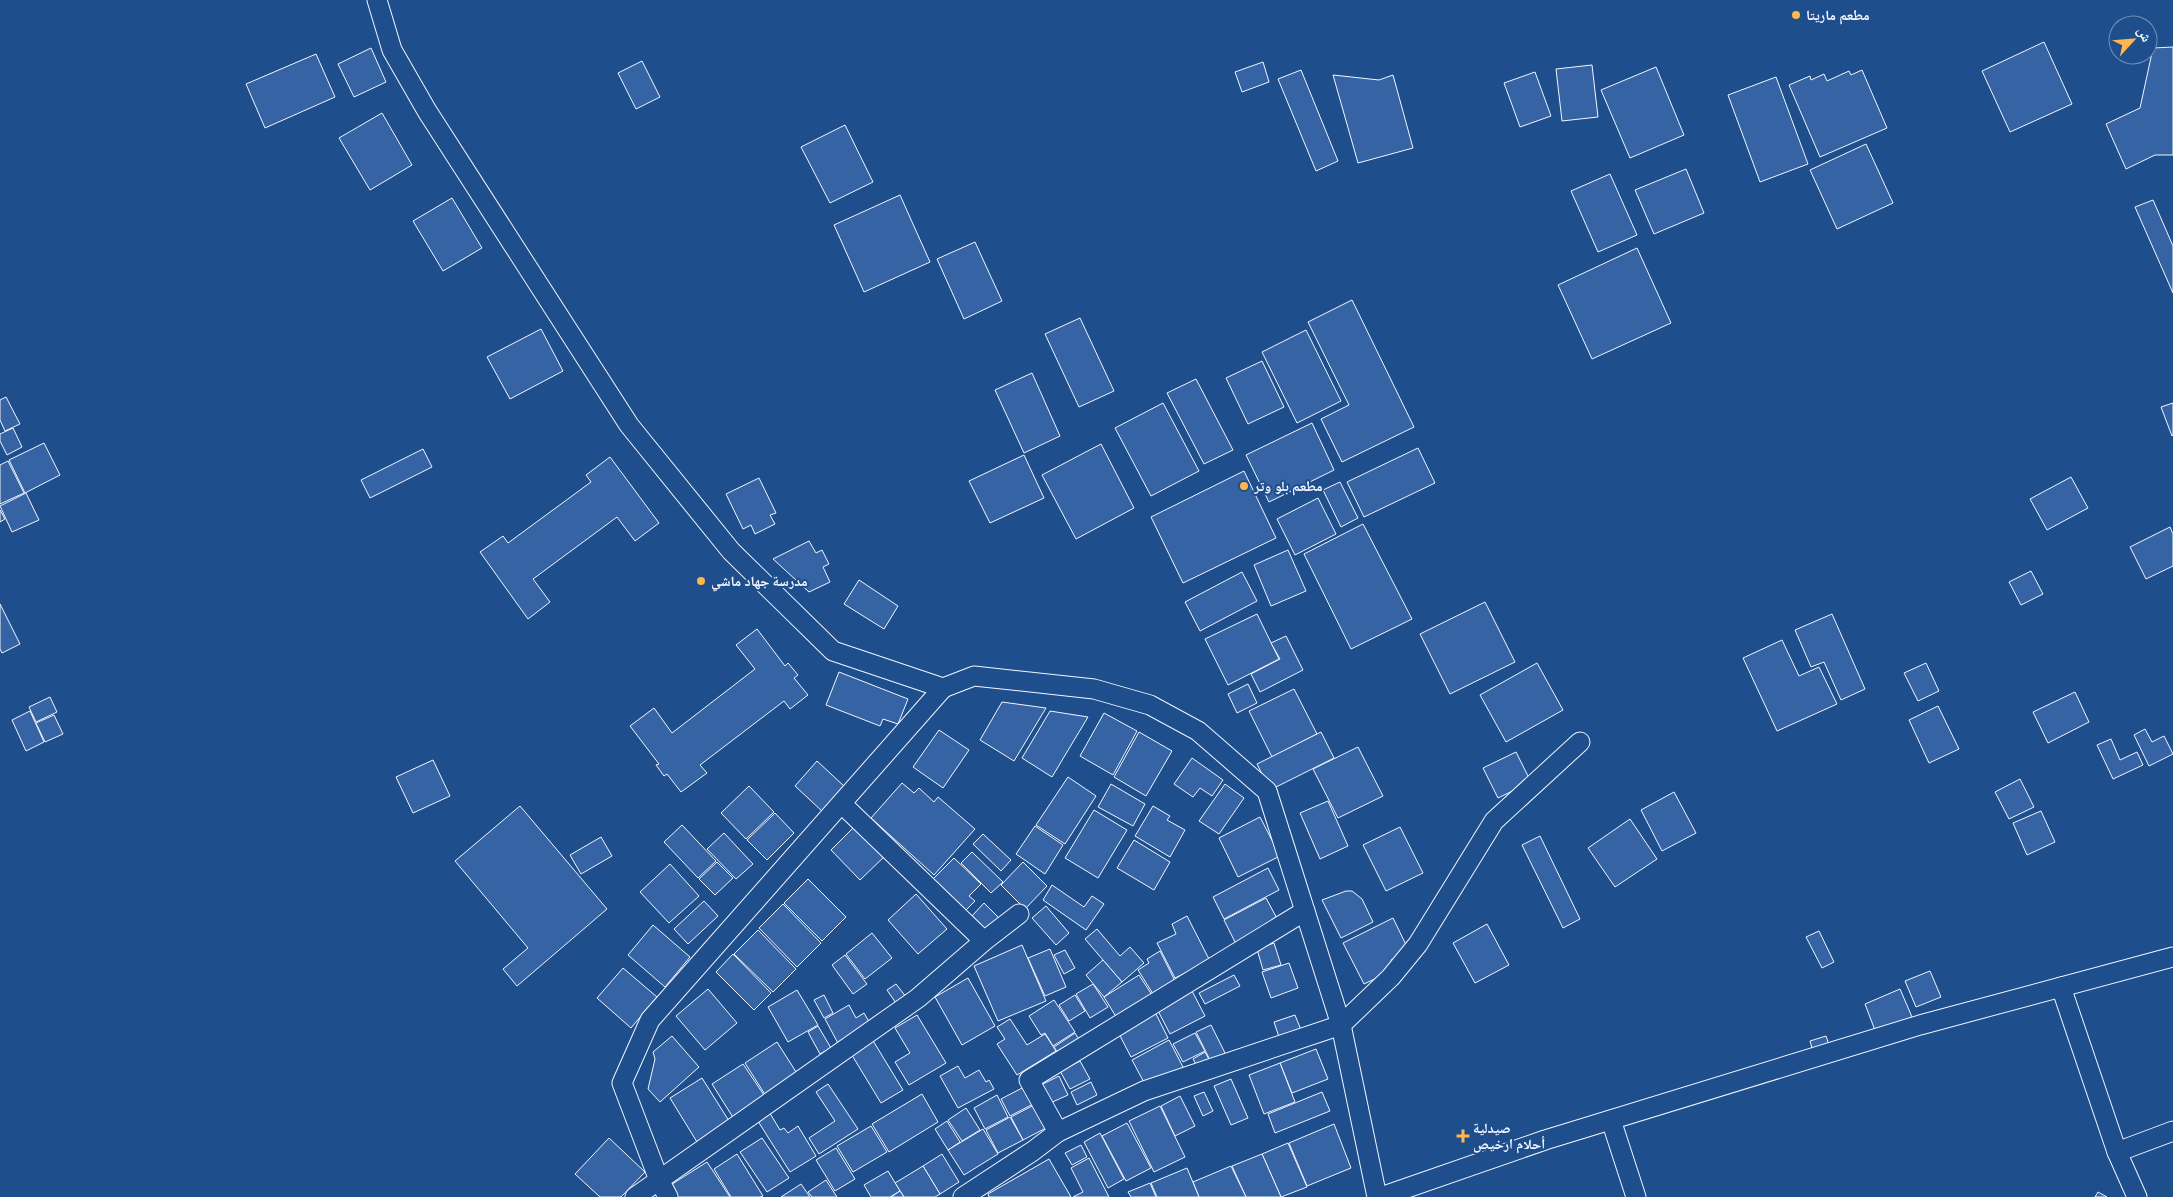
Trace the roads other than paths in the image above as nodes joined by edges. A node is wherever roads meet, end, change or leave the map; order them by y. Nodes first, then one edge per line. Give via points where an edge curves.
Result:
1 (377, 0) edge
2 (943, 688) junction
3 (1580, 742) dead end
4 (842, 804) junction
5 (1305, 911) junction
6 (1019, 914) dead end
7 (984, 941) junction
8 (2173, 957) edge
9 (2061, 987) junction
10 (1341, 1025) junction
11 (1611, 1120) junction
12 (2173, 1131) edge
13 (1058, 1132) junction
14 (2117, 1152) junction
15 (659, 1180) junction
16 (635, 1197) edge
17 (668, 1197) edge
18 (963, 1197) edge
19 (1377, 1197) edge
20 (1381, 1197) edge
21 (1636, 1197) edge
22 (2137, 1197) edge

1 - 2 street via 392,50 427,111 629,425 732,552 833,651
2 - 4 street
2 - 5 street via 974,676 1094,689 1150,705 1198,731 1267,791
3 - 10 street via 1494,821 1418,944 1391,977
4 - 7 street
4 - 15 street via 650,1020 622,1083
5 - 10 street
5 - 13 street via 1030,1080
6 - 7 street
7 - 15 street via 918,998
8 - 9 street
9 - 11 street via 1920,1026
9 - 14 street
10 - 13 street via 1144,1091
10 - 19 street
11 - 20 street
11 - 21 street
12 - 14 street
13 - 18 street
14 - 22 street
15 - 16 street
15 - 17 street

